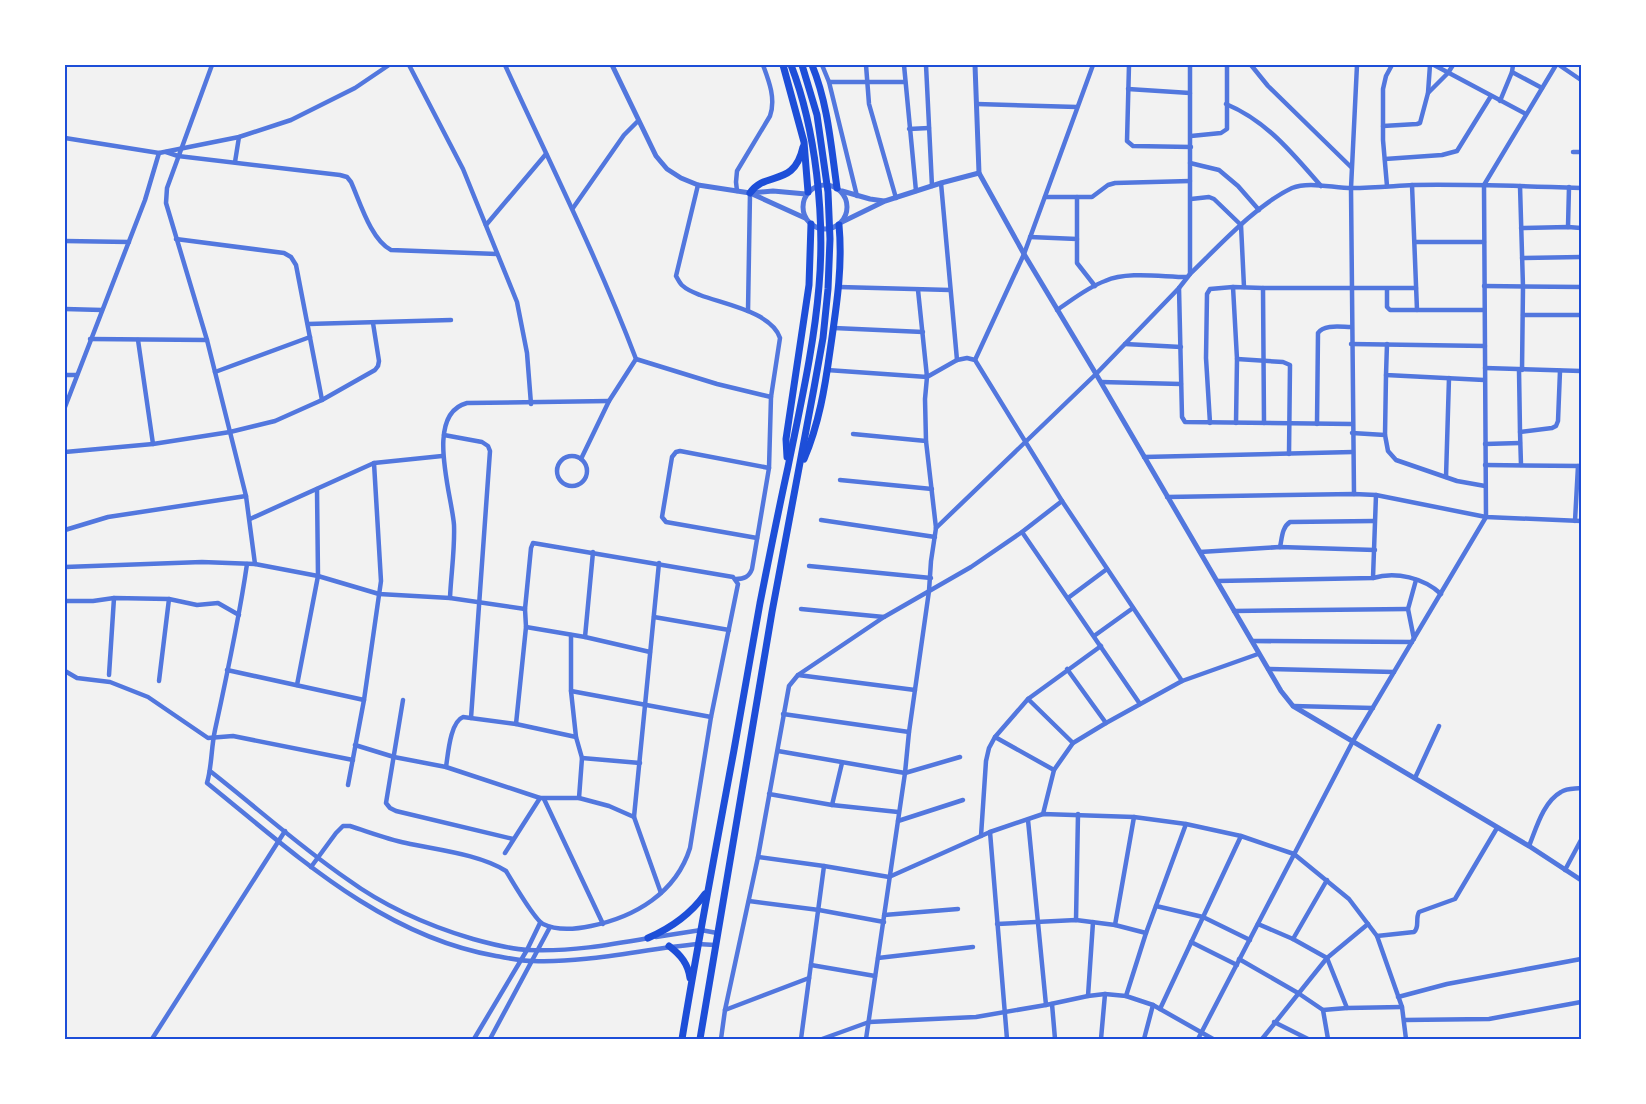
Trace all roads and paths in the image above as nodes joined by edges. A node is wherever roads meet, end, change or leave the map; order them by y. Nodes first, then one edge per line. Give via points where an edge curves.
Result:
1 (212, 65) edge
2 (389, 65) edge
3 (409, 65) edge
4 (505, 65) edge
5 (612, 65) edge
6 (762, 65) edge
7 (783, 65) edge
8 (791, 65) edge
9 (802, 65) edge
10 (812, 65) edge
11 (822, 65) edge
12 (866, 65) edge
13 (904, 65) edge
14 (926, 65) edge
15 (975, 65) edge
16 (1093, 65) edge
17 (1129, 65) edge
18 (1190, 65) edge
19 (1227, 65) edge
20 (1251, 65) edge
21 (1357, 65) edge
22 (1392, 65) edge
23 (1430, 65) edge
24 (1434, 65) edge
25 (1453, 65) edge
26 (1512, 65) edge
27 (1557, 65) edge
28 (1512, 72) junction
29 (1448, 73) junction
30 (1581, 80) edge
31 (829, 82) junction
32 (904, 82) junction
33 (866, 83) junction
34 (1542, 88) junction
35 (1128, 90) junction
36 (1190, 93) junction
37 (1428, 93) junction
38 (1491, 96) junction
39 (1500, 101) junction
40 (977, 104) junction
41 (1226, 104) junction
42 (1077, 107) junction
43 (1526, 114) junction
44 (638, 121) junction
45 (1383, 126) junction
46 (929, 128) junction
47 (909, 129) junction
48 (1190, 136) junction
49 (239, 137) junction
50 (65, 138) edge
51 (804, 142) junction
52 (1191, 147) junction
53 (180, 149) junction
54 (166, 152) junction
55 (1573, 152) dead end
56 (1581, 152) edge
57 (159, 153) junction
58 (546, 154) junction
59 (178, 156) junction
60 (1385, 159) junction
61 (235, 162) junction
62 (1190, 163) junction
63 (1351, 167) junction
64 (979, 173) junction
65 (1190, 181) junction
66 (941, 183) junction
67 (698, 185) junction
68 (1412, 185) junction
69 (1484, 185) junction
70 (932, 186) junction
71 (1321, 186) junction
72 (1386, 186) junction
73 (1520, 186) junction
74 (1569, 187) junction
75 (1351, 188) junction
76 (1581, 188) edge
77 (839, 189) junction
78 (737, 191) junction
79 (916, 191) junction
80 (807, 193) junction
81 (750, 194) junction
82 (857, 196) junction
83 (1045, 197) junction
84 (1077, 197) junction
85 (896, 198) junction
86 (1191, 198) junction
87 (885, 201) junction
88 (573, 208) junction
89 (1259, 210) junction
90 (805, 218) junction
91 (840, 223) junction
92 (810, 224) junction
93 (486, 225) junction
94 (1241, 225) junction
95 (1568, 227) junction
96 (1521, 228) junction
97 (1581, 228) edge
98 (1030, 237) junction
99 (176, 239) junction
100 (1077, 239) junction
101 (65, 242) edge
102 (129, 242) junction
103 (1415, 242) junction
104 (1484, 242) junction
105 (497, 254) junction
106 (1024, 254) junction
107 (1581, 257) edge
108 (1522, 258) junction
109 (1188, 276) junction
110 (1095, 286) junction
111 (1484, 286) junction
112 (839, 287) junction
113 (1233, 287) junction
114 (1244, 287) junction
115 (1523, 287) junction
116 (1581, 287) edge
117 (1180, 288) junction
118 (1262, 288) junction
119 (1416, 288) junction
120 (1351, 289) junction
121 (1387, 289) junction
122 (918, 290) junction
123 (950, 290) junction
124 (65, 309) edge
125 (102, 310) junction
126 (748, 310) junction
127 (1058, 310) junction
128 (1417, 310) junction
129 (1484, 310) junction
130 (1523, 315) junction
131 (1581, 315) edge
132 (451, 320) dead end
133 (373, 323) junction
134 (308, 324) junction
135 (1351, 326) junction
136 (834, 328) junction
137 (923, 332) junction
138 (310, 337) junction
139 (90, 339) junction
140 (138, 340) junction
141 (207, 340) junction
142 (1126, 344) junction
143 (1351, 344) junction
144 (1386, 344) junction
145 (1485, 346) junction
146 (1181, 347) junction
147 (1237, 359) junction
148 (636, 360) junction
149 (957, 360) junction
150 (975, 360) junction
151 (1263, 361) junction
152 (1485, 368) junction
153 (827, 370) junction
154 (1520, 370) junction
155 (1560, 371) junction
156 (1581, 371) edge
157 (215, 372) junction
158 (65, 374) edge
159 (1096, 374) junction
160 (77, 375) junction
161 (1386, 375) junction
162 (927, 377) junction
163 (1449, 378) junction
164 (1484, 380) junction
165 (1101, 382) junction
166 (1182, 384) junction
167 (771, 397) junction
168 (322, 400) junction
169 (609, 402) junction
170 (531, 404) junction
171 (65, 406) edge
172 (1210, 422) junction
173 (1236, 423) junction
174 (1264, 423) junction
175 (1289, 424) junction
176 (1317, 424) junction
177 (1352, 424) junction
178 (230, 432) junction
179 (1520, 432) junction
180 (1352, 433) junction
181 (853, 434) dead end
182 (1385, 434) junction
183 (444, 435) junction
184 (926, 441) junction
185 (1026, 443) junction
186 (1520, 443) junction
187 (153, 444) junction
188 (1485, 444) junction
189 (65, 452) edge
190 (1353, 452) junction
191 (1289, 454) junction
192 (442, 456) junction
193 (1144, 457) junction
194 (581, 459) junction
195 (374, 463) junction
196 (1485, 465) junction
197 (1521, 465) junction
198 (788, 466) junction
199 (1579, 466) edge
200 (769, 468) junction
201 (800, 468) junction
202 (1446, 477) junction
203 (840, 480) dead end
204 (1485, 486) junction
205 (317, 489) junction
206 (932, 489) junction
207 (1354, 494) junction
208 (1376, 495) junction
209 (246, 496) junction
210 (1166, 497) junction
211 (1062, 501) junction
212 (1486, 517) junction
213 (250, 519) junction
214 (821, 520) dead end
215 (1575, 520) junction
216 (1374, 521) junction
217 (1581, 521) edge
218 (936, 528) junction
219 (65, 530) edge
220 (1022, 532) junction
221 (935, 537) junction
222 (757, 538) junction
223 (1280, 547) junction
224 (1375, 550) junction
225 (594, 552) junction
226 (1200, 552) junction
227 (659, 563) junction
228 (247, 564) junction
229 (255, 564) junction
230 (809, 566) dead end
231 (65, 567) edge
232 (1107, 569) junction
233 (318, 576) junction
234 (931, 578) junction
235 (1373, 578) junction
236 (736, 579) junction
237 (1416, 580) junction
238 (1217, 581) junction
239 (930, 591) junction
240 (379, 594) junction
241 (1441, 594) junction
242 (114, 598) junction
243 (450, 598) junction
244 (1068, 598) junction
245 (169, 599) junction
246 (65, 601) edge
247 (479, 602) junction
248 (1133, 608) junction
249 (525, 609) junction
250 (801, 609) dead end
251 (1408, 609) junction
252 (1234, 611) junction
253 (240, 615) junction
254 (884, 616) junction
255 (654, 617) junction
256 (526, 627) junction
257 (729, 630) junction
258 (571, 634) junction
259 (1094, 636) junction
260 (585, 637) junction
261 (1413, 640) junction
262 (1252, 641) junction
263 (1101, 646) junction
264 (650, 652) junction
265 (1258, 654) junction
266 (1066, 669) junction
267 (1268, 669) junction
268 (228, 670) junction
269 (65, 671) edge
270 (1394, 672) junction
271 (109, 675) dead end
272 (798, 675) junction
273 (160, 681) dead end
274 (1182, 681) junction
275 (297, 685) junction
276 (915, 690) junction
277 (571, 691) junction
278 (1028, 699) junction
279 (364, 700) junction
280 (403, 700) dead end
281 (1140, 704) junction
282 (646, 705) junction
283 (1293, 706) junction
284 (1373, 708) junction
285 (783, 714) junction
286 (711, 717) junction
287 (471, 718) junction
288 (1106, 723) junction
289 (516, 724) junction
290 (1439, 726) dead end
291 (909, 732) junction
292 (214, 737) junction
293 (576, 737) junction
294 (994, 737) junction
295 (1353, 741) junction
296 (1073, 743) junction
297 (355, 745) junction
298 (778, 751) junction
299 (394, 757) junction
300 (960, 757) dead end
301 (582, 758) junction
302 (353, 760) junction
303 (640, 763) junction
304 (842, 763) junction
305 (446, 767) junction
306 (210, 770) junction
307 (1054, 770) junction
308 (905, 773) junction
309 (1415, 778) junction
310 (348, 785) dead end
311 (1581, 788) edge
312 (769, 794) junction
313 (542, 798) junction
314 (579, 798) junction
315 (963, 800) dead end
316 (832, 805) junction
317 (898, 812) junction
318 (1043, 814) junction
319 (1078, 814) junction
320 (634, 817) junction
321 (1134, 817) junction
322 (1028, 820) junction
323 (898, 821) junction
324 (1186, 824) junction
325 (1497, 828) junction
326 (286, 831) junction
327 (990, 832) junction
328 (981, 836) junction
329 (1241, 836) junction
330 (513, 839) junction
331 (1581, 840) edge
332 (279, 841) junction
333 (1528, 846) junction
334 (505, 853) dead end
335 (1294, 854) junction
336 (758, 857) junction
337 (318, 858) junction
338 (824, 866) junction
339 (312, 867) junction
340 (1565, 870) junction
341 (890, 877) junction
342 (1327, 880) junction
343 (1581, 880) edge
344 (661, 892) junction
345 (707, 892) junction
346 (749, 901) junction
347 (1156, 906) junction
348 (958, 909) dead end
349 (819, 910) junction
350 (884, 915) junction
351 (1203, 917) junction
352 (1076, 920) junction
353 (884, 922) junction
354 (1093, 922) junction
355 (540, 923) junction
356 (1038, 923) junction
357 (603, 924) junction
358 (997, 924) junction
359 (1258, 924) junction
360 (1368, 924) junction
361 (1115, 925) junction
362 (550, 927) junction
363 (701, 930) junction
364 (717, 933) junction
365 (1146, 933) junction
366 (1377, 936) junction
367 (648, 938) junction
368 (1293, 939) junction
369 (1250, 940) junction
370 (1191, 942) junction
371 (698, 944) junction
372 (715, 945) junction
373 (669, 946) junction
374 (973, 947) dead end
375 (527, 950) junction
376 (539, 950) junction
377 (878, 958) junction
378 (1327, 958) junction
379 (1239, 959) junction
380 (521, 960) junction
381 (1581, 960) edge
382 (532, 961) junction
383 (1237, 964) junction
384 (811, 965) junction
385 (876, 976) junction
386 (809, 978) junction
387 (690, 988) junction
388 (1298, 993) junction
389 (1105, 994) junction
390 (1088, 996) junction
391 (1126, 996) junction
392 (1398, 997) junction
393 (1581, 1002) edge
394 (1052, 1004) junction
395 (1046, 1005) junction
396 (1153, 1005) junction
397 (1402, 1007) junction
398 (1347, 1008) junction
399 (1160, 1009) junction
400 (725, 1010) junction
401 (1323, 1010) junction
402 (1006, 1013) junction
403 (1405, 1020) junction
404 (869, 1022) junction
405 (1274, 1022) junction
406 (1201, 1033) junction
407 (152, 1039) edge
408 (474, 1039) edge
409 (490, 1039) edge
410 (682, 1039) edge
411 (700, 1039) edge
412 (721, 1039) edge
413 (801, 1039) edge
414 (822, 1039) edge
415 (866, 1039) edge
416 (1007, 1039) edge
417 (1056, 1039) edge
418 (1101, 1039) edge
419 (1144, 1039) edge
420 (1198, 1039) edge
421 (1213, 1039) edge
422 (1262, 1039) edge
423 (1308, 1039) edge
424 (1328, 1039) edge
425 (1406, 1039) edge

1 - 53 street
2 - 49 street via 355,88 291,120
3 - 93 street via 463,169
4 - 58 street
5 - 44 street
6 - 78 street via 773,97 773,107 737,171
7 - 51 highway
8 - 198 highway via 813,147 820,264 813,334
9 - 201 highway via 817,115 830,211 830,264 823,338
10 - 77 highway via 828,122
11 - 31 street
12 - 33 street
13 - 32 street
14 - 46 street
15 - 40 street
16 - 42 street
17 - 35 street
18 - 36 street
19 - 41 street
20 - 63 street via 1268,86
21 - 63 street
22 - 45 street via 1384,82
23 - 37 street
24 - 29 street
25 - 29 street
26 - 28 street
27 - 30 street
27 - 34 street
28 - 34 street
28 - 39 street
29 - 37 street
29 - 38 street
31 - 33 street
31 - 82 street
32 - 33 street
32 - 47 street
33 - 85 street
34 - 43 street
35 - 36 street
35 - 52 street via 1129,144
36 - 48 street
37 - 45 street via 1420,123
38 - 39 street
38 - 60 street via 1457,152
39 - 43 street
40 - 42 street
40 - 64 street
41 - 48 street via 1228,127 1224,132
41 - 71 street via 1259,122 1295,155
42 - 83 street
43 - 69 street
44 - 67 street via 656,156 667,169
44 - 88 street via 624,135
45 - 60 street
46 - 47 street
46 - 70 street
47 - 79 street
48 - 52 street
49 - 53 street
49 - 61 street
50 - 57 street
51 - 80 highway
51 - 81 highway via 800,158 790,172 757,185
52 - 62 street
53 - 54 street
53 - 59 street
54 - 57 street
54 - 59 street
55 - 56 street
57 - 102 street via 152,182
58 - 88 street
58 - 93 street
59 - 61 street
59 - 99 street via 166,196
60 - 72 street
61 - 105 street via 347,177 376,238 391,250
62 - 65 street
62 - 89 street via 1219,170
63 - 75 street
64 - 66 street
64 - 106 street
65 - 84 street via 1115,184 1108,185 1095,196
65 - 86 street
66 - 70 street
66 - 123 street
67 - 78 street
67 - 126 street via 676,276 682,286 692,292
68 - 69 street
68 - 72 street
68 - 103 street
69 - 73 street
69 - 104 street
70 - 79 street
71 - 75 street
71 - 89 street via 1294,188
72 - 75 street
73 - 74 street
73 - 96 street
74 - 76 street
74 - 95 street
75 - 120 street
77 - 80 street via 822,184
77 - 82 street
77 - 91 street via 848,206
78 - 81 street
79 - 85 street
80 - 81 street via 772,191
80 - 90 street via 803,202
81 - 90 street
81 - 126 street
82 - 87 street
83 - 84 street
83 - 98 street
84 - 100 street
85 - 87 street
86 - 94 street via 1214,199
86 - 109 street
87 - 91 street
88 - 148 street
89 - 94 street
90 - 92 street
91 - 92 street via 834,228 822,229
91 - 112 highway
92 - 198 highway via 809,285 786,439
93 - 105 street
94 - 109 street
94 - 114 street
95 - 96 street
95 - 97 street
96 - 108 street
98 - 100 street
98 - 106 street
99 - 134 street via 284,253 291,257 296,265
99 - 141 street
100 - 110 street via 1077,263
101 - 102 street
102 - 125 street
103 - 104 street
103 - 119 street
104 - 111 street
105 - 170 street via 517,302 527,353
106 - 127 street
106 - 150 street
107 - 108 street
108 - 115 street
109 - 110 street via 1126,276
109 - 117 street
110 - 127 street
111 - 115 street
111 - 129 street
112 - 122 street
112 - 136 highway
113 - 114 street
113 - 147 street
113 - 172 street via 1210,289 1207,294
114 - 118 street
115 - 116 street
115 - 130 street
117 - 142 street
117 - 146 street
118 - 120 street
118 - 151 street
119 - 121 street
119 - 128 street
120 - 121 street
120 - 135 street
121 - 128 street via 1388,309
122 - 123 street
122 - 137 street
123 - 149 street
124 - 125 street
125 - 139 street
126 - 167 street via 778,330 780,338
127 - 159 street
128 - 129 street
129 - 145 street
130 - 131 street
130 - 154 street
132 - 133 street
133 - 134 street
133 - 168 street via 378,366
134 - 138 street
135 - 143 street
135 - 176 street via 1320,329 1318,333
136 - 137 street
136 - 153 highway
137 - 162 street
138 - 157 street
138 - 168 street
139 - 140 street
139 - 160 street
140 - 141 street
140 - 187 street
141 - 157 street
142 - 146 street
142 - 159 street
143 - 144 street
143 - 177 street
144 - 145 street
144 - 161 street
145 - 152 street
146 - 166 street
147 - 151 street
147 - 173 street
148 - 167 street
148 - 169 street
149 - 150 street
149 - 162 street
150 - 185 street
151 - 174 street
151 - 175 street via 1287,362 1290,365
152 - 154 street
152 - 164 street
153 - 162 street
153 - 201 highway via 817,420
154 - 155 street
154 - 179 street
155 - 156 street
155 - 179 street via 1556,426
157 - 178 street
158 - 160 street
159 - 165 street
159 - 185 street
160 - 171 street
161 - 163 street
161 - 182 street
162 - 184 street via 924,399
163 - 164 street
163 - 202 street
164 - 188 street
165 - 166 street
165 - 193 street
166 - 172 street via 1183,420
167 - 200 street
168 - 178 street via 275,421
169 - 170 street
169 - 194 street
170 - 183 street via 460,405 449,417
172 - 173 street
173 - 174 street
174 - 175 street
175 - 176 street
175 - 191 street
176 - 177 street
177 - 180 street
178 - 187 street
178 - 209 street
179 - 186 street
180 - 182 street
180 - 190 street
181 - 184 street
182 - 202 street via 1388,451 1396,460
183 - 192 street
183 - 247 street via 482,442 490,452
184 - 206 street
185 - 211 street
185 - 218 street
186 - 188 street
186 - 197 street
187 - 189 street
188 - 196 street
190 - 191 street
190 - 207 street
191 - 193 street
192 - 195 street
192 - 243 street via 454,527
193 - 210 street
194 - 194 street via 570,456 560,463 558,474 564,483 575,486 584,480 587,469
195 - 205 street
195 - 240 street
196 - 197 street
196 - 204 street
197 - 199 street
198 - 345 highway
199 - 215 street
200 - 222 street
200 - 222 street via 680,451 672,457 662,517 666,522
201 - 364 highway
202 - 204 street
203 - 206 street
204 - 212 street
205 - 213 street
205 - 233 street
206 - 218 street
207 - 208 street
207 - 210 street
208 - 212 street
208 - 216 street
209 - 213 street
209 - 219 street via 108,517
210 - 226 street
211 - 220 street
211 - 232 street
212 - 215 street
212 - 241 street
213 - 229 street
214 - 221 street
215 - 217 street
216 - 223 street via 1290,522 1283,530
216 - 224 street
218 - 221 street
220 - 239 street
220 - 244 street
221 - 234 street
222 - 236 street via 750,574
223 - 224 street
223 - 226 street
224 - 235 street
225 - 227 street
225 - 249 street via 534,543
225 - 260 street
226 - 238 street
227 - 236 street
227 - 255 street
228 - 229 street
228 - 231 street via 202,562
228 - 253 street
229 - 233 street
230 - 234 street
232 - 244 street
232 - 248 street
233 - 240 street
233 - 275 street
234 - 239 street
235 - 237 street via 1393,575
235 - 238 street
236 - 257 street via 738,584
237 - 241 street
237 - 251 street
238 - 252 street
239 - 254 street
239 - 276 street
240 - 243 street
240 - 279 street
241 - 261 street
242 - 245 street
242 - 246 street
242 - 271 street
243 - 247 street
244 - 259 street
245 - 253 street via 197,605 218,603
245 - 273 street
247 - 249 street
247 - 287 street
248 - 259 street
248 - 274 street
249 - 256 street
250 - 254 street
251 - 252 street
251 - 261 street
252 - 262 street
253 - 268 street
254 - 272 street
255 - 257 street
255 - 264 street
256 - 258 street
256 - 289 street
257 - 286 street
258 - 260 street
258 - 277 street
259 - 263 street
260 - 264 street
261 - 262 street
261 - 270 street
262 - 265 street
263 - 266 street
263 - 281 street
264 - 282 street
265 - 267 street
265 - 274 street
266 - 278 street
266 - 288 street
267 - 270 street
267 - 283 street
268 - 275 street
268 - 292 street
269 - 292 street via 77,678 110,682 148,697 204,736
270 - 284 street
272 - 276 street
272 - 285 street via 789,686
274 - 281 street
275 - 279 street
276 - 291 street
277 - 282 street
277 - 293 street
278 - 294 street
278 - 296 street
279 - 297 street
280 - 299 street
281 - 288 street
282 - 286 street
282 - 303 street
283 - 284 street
283 - 295 street
284 - 295 street
285 - 291 street
285 - 298 street
286 - 344 street via 690,848 686,862
287 - 289 street
287 - 305 street via 463,716 454,725
288 - 296 street
289 - 293 street
290 - 309 street
291 - 308 street
292 - 302 street via 233,736
292 - 306 street
293 - 301 street
294 - 307 street
294 - 328 street via 986,761
295 - 309 street
295 - 335 street
296 - 307 street
297 - 299 street
297 - 302 street
298 - 304 street
298 - 312 street
299 - 305 street
299 - 330 street via 386,804 390,808
300 - 308 street
301 - 303 street
301 - 314 street
302 - 310 street
303 - 320 street
304 - 308 street
304 - 316 street
305 - 313 street
306 - 326 street
306 - 332 street via 207,783
307 - 318 street
308 - 317 street
309 - 325 street
311 - 333 street via 1567,789 1553,797
312 - 316 street
312 - 336 street
313 - 314 street
313 - 330 street
313 - 357 street
314 - 320 street
315 - 323 street
316 - 317 street
317 - 323 street
318 - 319 street
318 - 322 street
319 - 321 street
319 - 352 street
320 - 344 street
321 - 324 street
321 - 361 street
322 - 327 street
322 - 356 street
323 - 341 street
324 - 329 street
324 - 347 street
325 - 333 street
325 - 366 street via 1456,899 1419,912 1414,932
326 - 332 street
326 - 337 street
327 - 328 street
327 - 358 street
328 - 341 street
329 - 335 street
329 - 351 street
330 - 334 street
331 - 340 street
332 - 339 street
332 - 407 street
333 - 340 street
335 - 342 street
335 - 359 street
336 - 338 street
336 - 346 street
337 - 339 street
337 - 355 street via 343,826 350,826 402,842 475,858 506,871
337 - 375 street via 383,902 421,920 460,935
338 - 341 street
338 - 349 street
339 - 380 street via 374,910 409,928 445,943
340 - 343 street
341 - 350 street
342 - 360 street via 1349,899
342 - 368 street
344 - 357 street via 636,912
345 - 363 highway
345 - 367 highway via 681,920
346 - 349 street
346 - 400 street
347 - 351 street
347 - 365 street
348 - 350 street
349 - 353 street
349 - 384 street
350 - 353 street
351 - 369 street
351 - 370 street
352 - 354 street
352 - 356 street
353 - 377 street
354 - 361 street
354 - 390 street
355 - 362 street
355 - 375 street
356 - 358 street
356 - 395 street
357 - 362 street via 578,929
358 - 402 street
359 - 368 street
359 - 369 street
360 - 366 street
360 - 378 street
361 - 365 street
362 - 376 street
363 - 364 street
363 - 367 street
363 - 371 highway
364 - 372 highway
365 - 391 street
366 - 392 street
367 - 376 street via 561,951
368 - 378 street
369 - 379 street
370 - 383 street
370 - 399 street
371 - 372 street
371 - 373 street
371 - 387 highway
372 - 411 highway
373 - 382 street via 566,961
373 - 387 highway via 686,964
374 - 377 street
375 - 376 street
375 - 380 street
376 - 382 street
377 - 385 street
378 - 388 street
378 - 398 street
379 - 383 street
379 - 388 street
380 - 382 street
380 - 408 street
381 - 392 street via 1447,984
382 - 409 street
383 - 406 street
384 - 385 street
384 - 386 street
385 - 404 street
386 - 400 street
386 - 413 street
387 - 410 highway
388 - 401 street
388 - 405 street
389 - 390 street
389 - 391 street
389 - 418 street
390 - 394 street
391 - 396 street
392 - 397 street
393 - 403 street via 1489,1019
394 - 395 street
394 - 417 street
395 - 402 street
396 - 399 street
396 - 419 street
397 - 398 street
397 - 403 street
398 - 401 street
399 - 406 street
400 - 412 street
401 - 424 street
402 - 404 street
402 - 416 street
403 - 425 street
404 - 414 street
404 - 415 street
405 - 422 street
405 - 423 street
406 - 420 street
406 - 421 street

